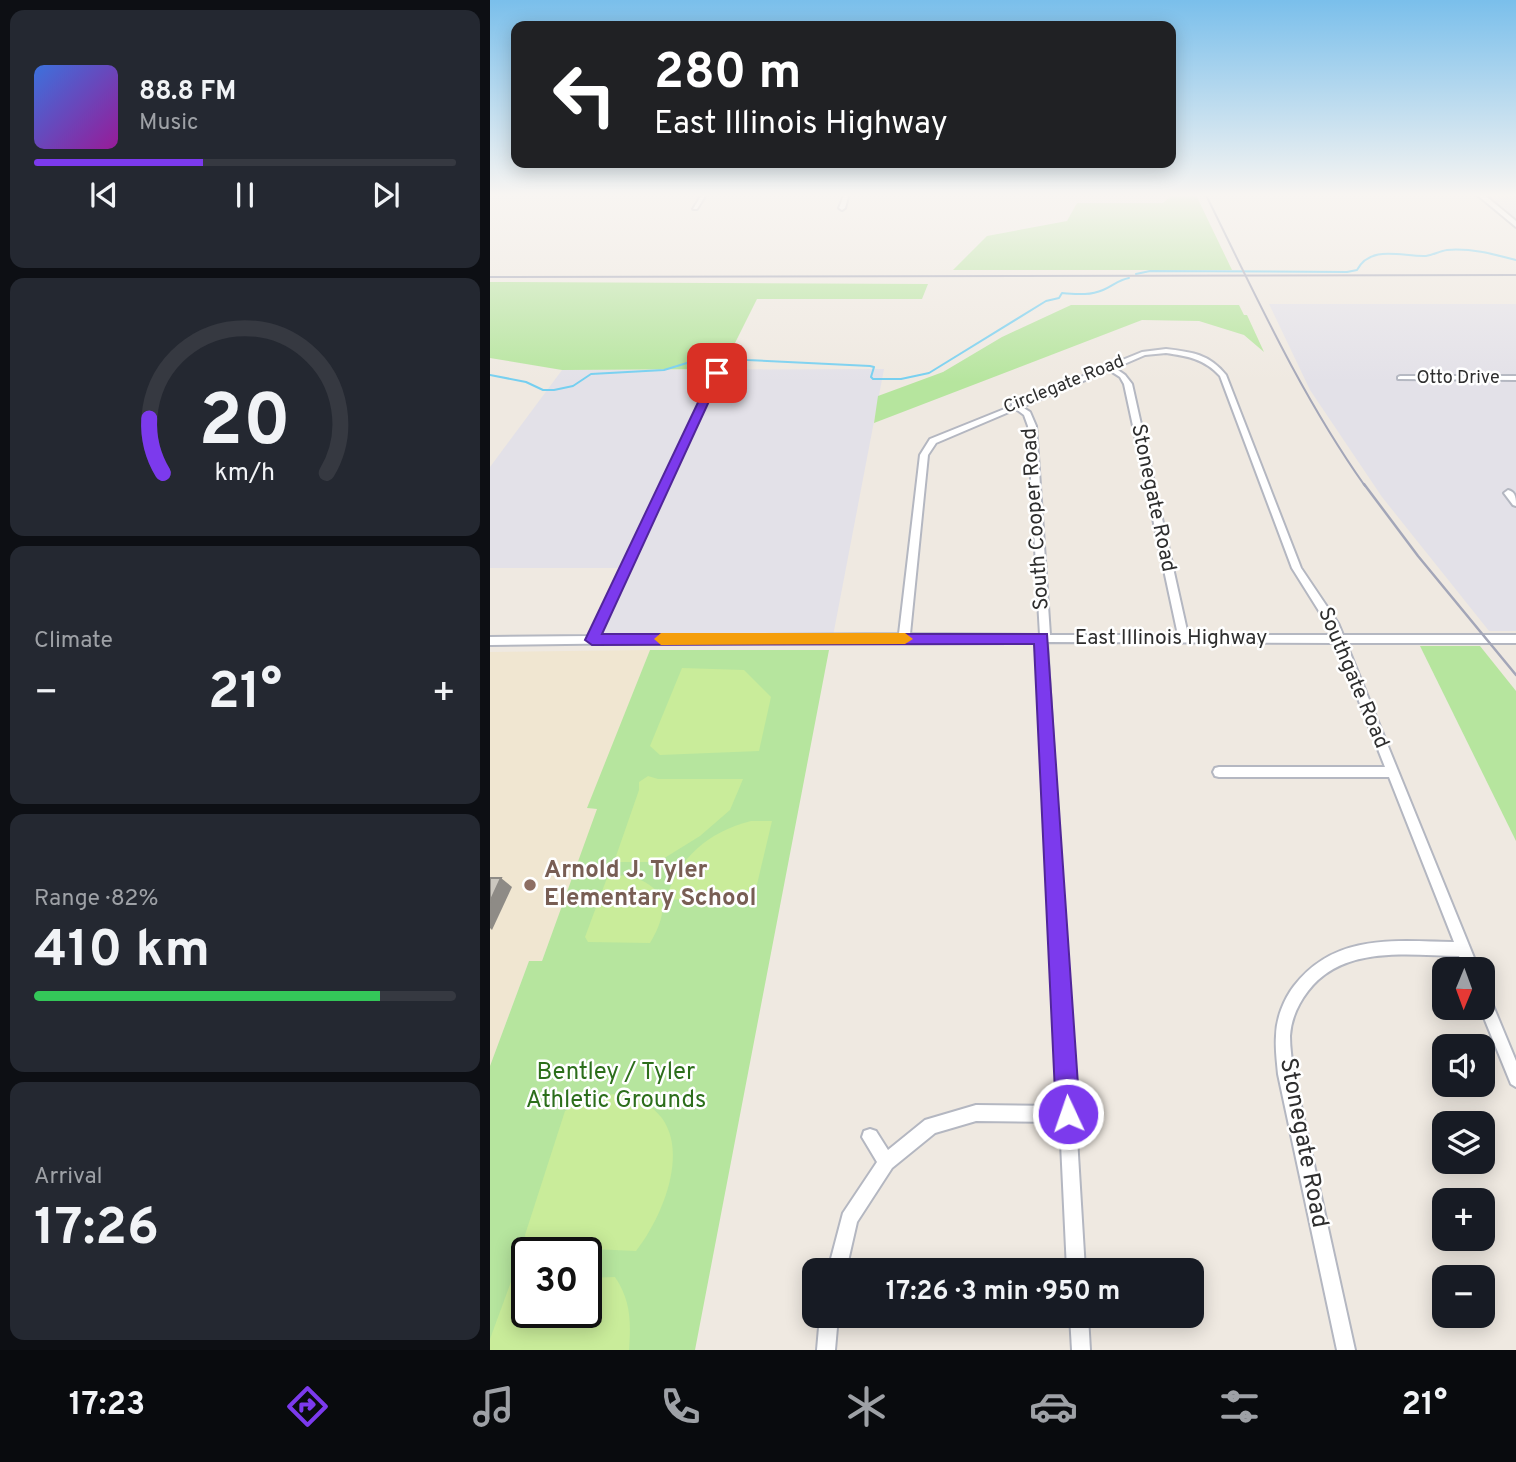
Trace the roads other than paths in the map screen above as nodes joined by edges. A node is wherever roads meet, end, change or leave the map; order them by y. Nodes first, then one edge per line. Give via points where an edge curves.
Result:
1 (1203, 358) joint
2 (1109, 366) junction
3 (717, 373) dead end
4 (1400, 378) dead end
5 (1516, 378) edge
6 (1015, 405) junction
7 (1508, 493) dead end
8 (1516, 503) edge
9 (1043, 638) junction
10 (1184, 638) junction
11 (1339, 638) junction
12 (904, 639) junction
13 (1516, 639) edge
14 (592, 640) junction
15 (490, 641) edge
16 (1219, 772) dead end
17 (1393, 772) junction
18 (1463, 949) junction
19 (1466, 957) edge
20 (1492, 1020) edge
21 (1516, 1079) edge
22 (1068, 1114) junction
23 (870, 1137) dead end
24 (886, 1162) junction
25 (840, 1258) edge
26 (1075, 1258) edge
27 (828, 1328) edge
28 (1080, 1328) edge
29 (826, 1350) edge
30 (1081, 1350) edge
31 (1346, 1350) edge

1 - 2 street, Circlegate Road via 1154,351
1 - 11 street, Southgate Road via 1223,375 1297,568 1329,614
2 - 6 street, Circlegate Road
2 - 10 street, Stonegate Road via 1128,384
3 - 14 street
4 - 5 street, Otto Drive
6 - 9 street, South Cooper Road via 1032,426
6 - 12 street, Circlegate Road via 943,434 923,455
7 - 8 street
9 - 10 street, East Illinois Highway
9 - 12 street, East Illinois Highway
9 - 22 street, South Cooper Road
10 - 11 street, East Illinois Highway
11 - 13 street, East Illinois Highway
11 - 17 street, Southgate Road
12 - 14 street, East Illinois Highway
14 - 15 street, East Illinois Highway
16 - 17 street
17 - 18 street, Southgate Road
18 - 19 street, Southgate Road
18 - 31 street, Stonegate Road via 1346,953 1320,965 1290,1005 1283,1034 1286,1074
20 - 21 street
22 - 24 street via 976,1113 931,1126
22 - 26 street, South Cooper Road
23 - 24 street
24 - 25 street via 849,1219
27 - 29 street
28 - 30 street

